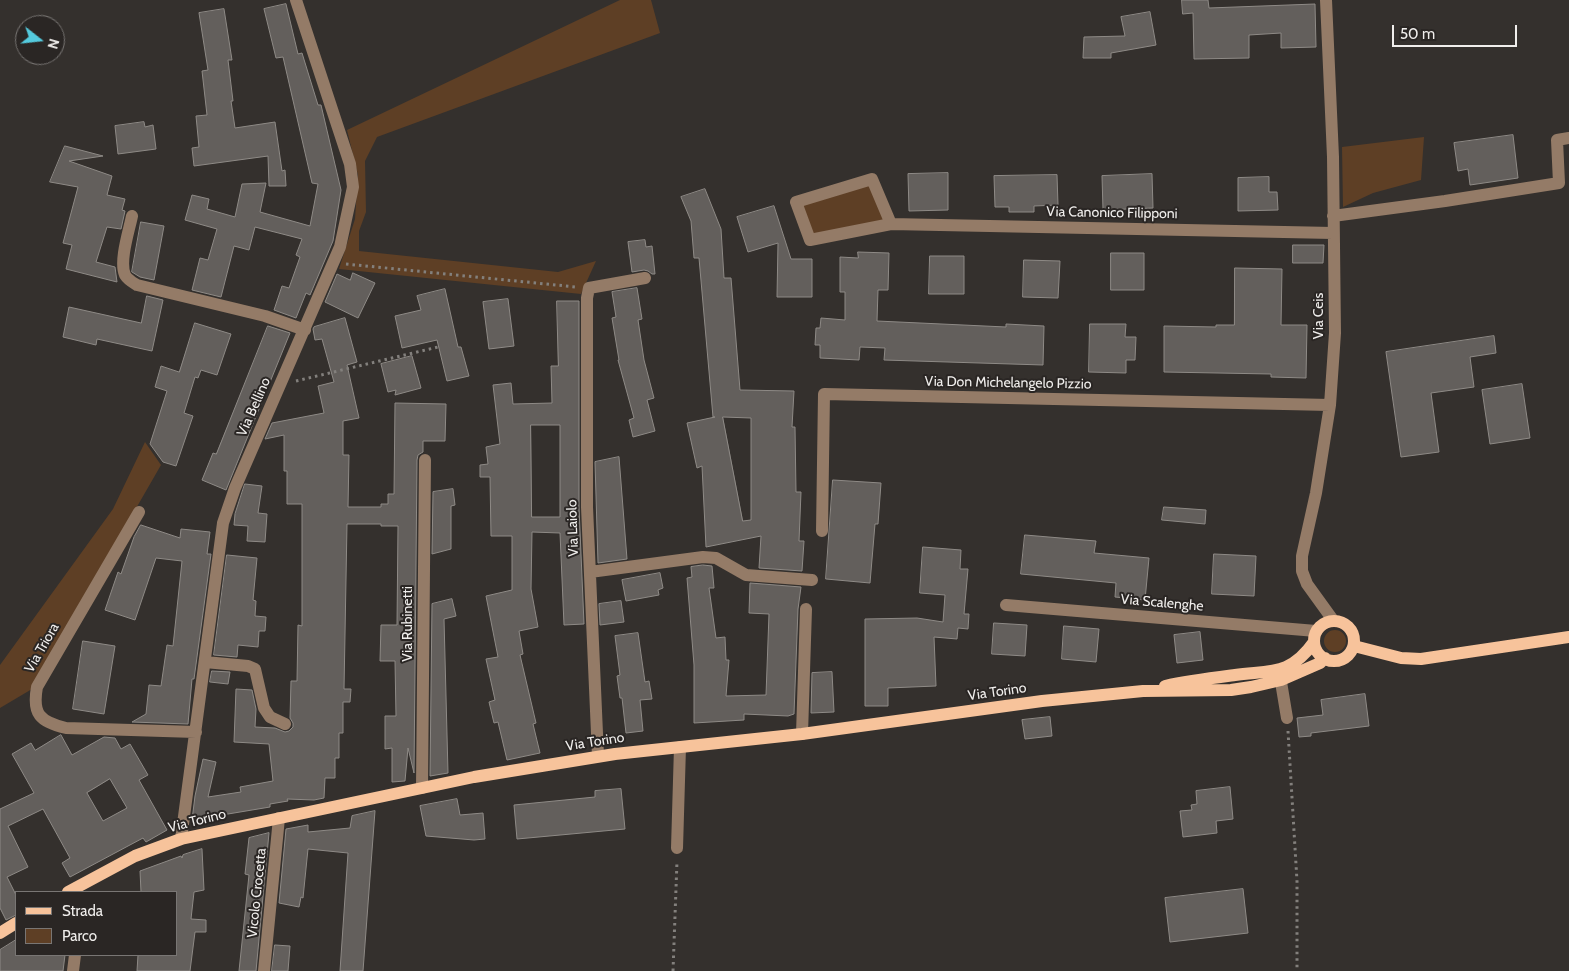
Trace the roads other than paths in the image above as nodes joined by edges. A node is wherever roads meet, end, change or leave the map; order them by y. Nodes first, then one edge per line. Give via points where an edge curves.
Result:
1 (296, 0) edge
2 (1326, 0) edge
3 (1569, 138) edge
4 (132, 216) dead end
5 (1333, 216) junction
6 (891, 224) junction
7 (1333, 233) junction
8 (645, 278) dead end
9 (305, 330) junction
10 (1330, 405) junction
11 (425, 460) dead end
12 (139, 512) dead end
13 (822, 531) dead end
14 (590, 572) junction
15 (812, 580) dead end
16 (1006, 605) dead end
17 (806, 609) dead end
18 (1332, 620) junction
19 (1315, 637) junction
20 (1569, 638) edge
21 (1354, 646) junction
22 (1325, 658) junction
23 (205, 662) junction
24 (1280, 675) junction
25 (1287, 718) road end
26 (285, 724) dead end
27 (196, 732) junction
28 (802, 734) junction
29 (680, 747) junction
30 (598, 756) junction
31 (422, 788) junction
32 (279, 818) junction
33 (181, 839) junction
34 (677, 848) road end
35 (83, 888) edge
36 (15, 924) edge
37 (0, 933) edge
38 (75, 956) edge
39 (73, 971) edge
40 (264, 971) edge

1 - 9 street, Via Bellino via 350,164 353,187 340,247
2 - 5 street, Via Ceis
3 - 5 street via 1557,140 1559,183
4 - 9 street via 123,264 130,281
5 - 7 street, Via Ceis
6 - 6 street, Via Canonico Filipponi via 872,179 796,202 810,240
6 - 7 street, Via Canonico Filipponi
7 - 10 street, Via Ceis via 1335,333
8 - 14 street, Via Laiolo via 588,293 587,507
9 - 23 street, Via Bellino via 235,488 223,523
10 - 13 street, Via Don Michelangelo Pizzio via 824,394
10 - 18 street, Via Ceis via 1302,571 1307,584
11 - 31 street, Via Rubinetti
12 - 27 street, Via Triora via 36,687 34,703 40,717 66,728
14 - 15 street via 703,557 716,558 746,575
14 - 30 street, Via Laiolo
16 - 19 street, Via Scalenghe
17 - 28 street
18 - 19 main road via 1326,622
18 - 21 main road via 1350,628
19 - 22 main road via 1316,650
19 - 24 main road, Via Torino via 1307,652
20 - 21 main road via 1420,659 1401,658
21 - 22 main road via 1340,660
22 - 24 main road, Via Torino via 1320,663
23 - 26 street via 255,669 264,708 270,717
23 - 27 street, Via Bellino
24 - 25 street
24 - 28 main road, Via Torino via 1251,687 1231,690 1143,691 1042,701
27 - 33 street, Via Bellino
28 - 29 main road, Via Torino
29 - 30 main road, Via Torino
29 - 34 street
30 - 31 main road, Via Torino
31 - 32 main road, Via Torino
32 - 33 main road, Via Torino
32 - 40 street, Vicolo Crocetta
33 - 35 main road, Via Torino via 135,856
36 - 37 main road
38 - 39 street

